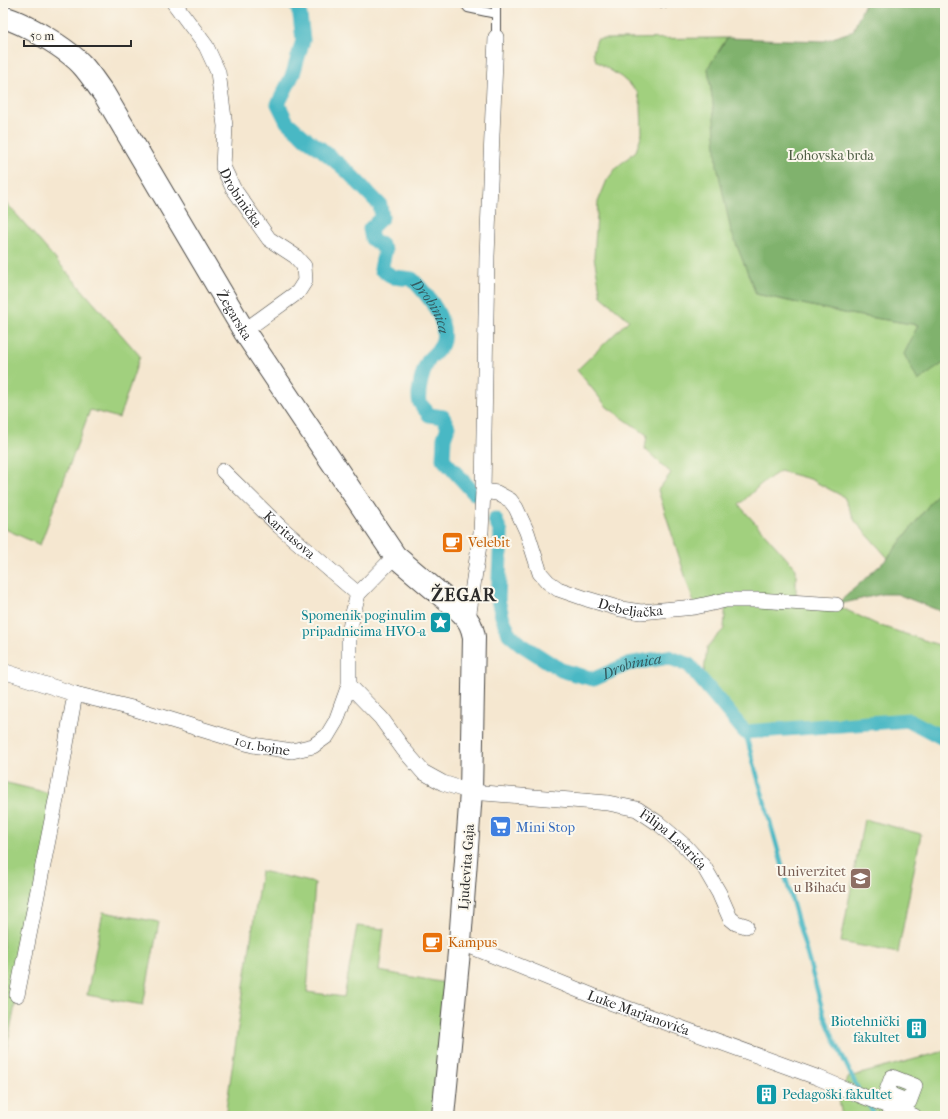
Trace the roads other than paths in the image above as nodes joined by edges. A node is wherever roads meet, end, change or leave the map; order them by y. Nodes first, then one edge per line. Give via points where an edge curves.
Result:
1 (174, 3) edge
2 (464, 3) edge
3 (496, 3) edge
4 (496, 14) junction
5 (3, 17) edge
6 (496, 37) joint
7 (244, 331) junction
8 (223, 471) dead end
9 (483, 491) junction
10 (395, 556) junction
11 (358, 594) junction
12 (836, 605) dead end
13 (468, 619) junction
14 (3, 671) edge
15 (349, 685) junction
16 (75, 694) junction
17 (471, 792) junction
18 (746, 926) dead end
19 (460, 942) junction
20 (17, 995) dead end
21 (442, 1116) edge
22 (914, 1116) edge

1 - 7 street, Drobinička via 206,46 218,72 225,126 223,167 233,188 270,239 304,266 305,281 298,292
2 - 4 lane via 468,8
3 - 4 lane
4 - 6 lane
5 - 7 street, Žegarska via 14,20 56,44 83,66 104,94
6 - 9 street via 487,256
7 - 10 street, Žegarska
8 - 11 street, Karitasova via 279,526
9 - 12 street, Debeljačka via 497,493 510,500 516,508 527,532 540,574 558,589 587,599 641,612 726,600
9 - 13 street via 481,532
10 - 11 street, 101. bojne
10 - 13 street, Žegarska
11 - 15 street, 101. bojne via 348,634
13 - 17 street, Ljudevita Gaja via 474,636
14 - 16 street, 101. bojne
15 - 16 street, 101. bojne via 336,721 327,736 313,746 292,751 253,745 132,708
15 - 17 street, Filipa Lastrića via 381,718 424,772 443,784
16 - 20 street
17 - 18 street, Filipa Lastrića via 608,803 637,809 686,847 704,867 719,892 730,918
17 - 19 street, Ljudevita Gaja
19 - 21 street, Ljudevita Gaja
19 - 22 street, Luke Marjanovića via 593,996 819,1078 861,1096 895,1103

